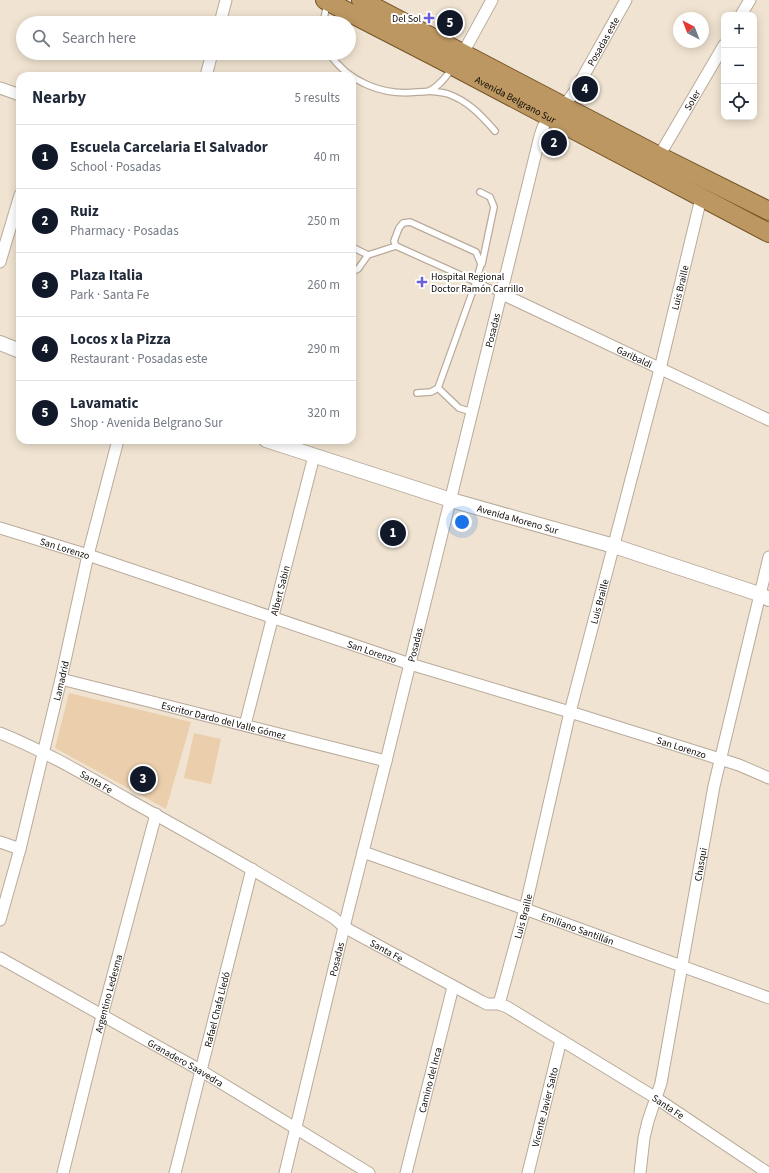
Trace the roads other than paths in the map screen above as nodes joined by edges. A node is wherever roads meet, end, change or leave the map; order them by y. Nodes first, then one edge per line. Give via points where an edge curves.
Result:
1 (226, 0) edge
2 (361, 0) edge
3 (492, 0) edge
4 (626, 0) edge
5 (750, 0) edge
6 (327, 1) edge
7 (743, 12) edge
8 (222, 16) edge
9 (324, 16) edge
10 (722, 48) edge
11 (210, 60) edge
12 (334, 60) edge
13 (459, 60) junction
14 (207, 72) edge
15 (347, 72) edge
16 (356, 78) edge
17 (0, 88) edge
18 (428, 91) junction
19 (16, 94) edge
20 (564, 106) junction
21 (549, 118) junction
22 (495, 131) dead end
23 (659, 156) junction
24 (480, 192) dead end
25 (702, 198) junction
26 (16, 208) edge
27 (769, 211) edge
28 (769, 233) edge
29 (396, 246) junction
30 (356, 250) edge
31 (368, 255) junction
32 (0, 262) edge
33 (481, 264) junction
34 (356, 270) edge
35 (476, 282) junction
36 (500, 293) junction
37 (0, 343) edge
38 (16, 349) edge
39 (660, 369) junction
40 (438, 388) junction
41 (417, 393) dead end
42 (472, 412) junction
43 (769, 420) edge
44 (117, 444) edge
45 (278, 444) edge
46 (314, 456) junction
47 (450, 500) junction
48 (0, 528) edge
49 (614, 546) junction
50 (88, 555) junction
51 (769, 557) edge
52 (764, 596) edge
53 (272, 617) junction
54 (410, 664) junction
55 (61, 679) junction
56 (570, 712) junction
57 (245, 725) junction
58 (0, 733) edge
59 (43, 752) junction
60 (719, 758) junction
61 (386, 761) junction
62 (769, 778) edge
63 (156, 814) junction
64 (0, 842) edge
65 (20, 849) junction
66 (363, 852) junction
67 (252, 869) junction
68 (525, 909) junction
69 (0, 920) edge
70 (344, 927) junction
71 (0, 958) edge
72 (683, 966) junction
73 (453, 987) junction
74 (769, 998) edge
75 (499, 1004) junction
76 (102, 1016) junction
77 (561, 1040) junction
78 (200, 1070) junction
79 (656, 1098) junction
80 (297, 1128) junction
81 (63, 1173) edge
82 (174, 1173) edge
83 (286, 1173) edge
84 (369, 1173) edge
85 (406, 1173) edge
86 (528, 1173) edge
87 (640, 1173) edge
88 (768, 1173) edge

1 - 8 street
2 - 13 highway, Avenida Belgrano Sur
3 - 13 street
4 - 20 street, Posadas este
5 - 7 street
6 - 9 lane
6 - 13 highway, Avenida Belgrano Sur
10 - 23 street, Soler
11 - 14 street
12 - 15 lane
13 - 18 lane via 438,86
13 - 20 highway, Avenida Belgrano Sur
13 - 21 highway, Avenida Belgrano Sur
16 - 18 lane via 381,91 404,94
17 - 19 street
18 - 22 lane via 447,93 464,101 478,111
20 - 21 street, Posadas este
20 - 23 highway, Avenida Belgrano Sur
21 - 25 highway, Avenida Belgrano Sur
21 - 36 street, Posadas via 540,136
23 - 27 highway, Avenida Belgrano Sur
24 - 33 lane via 490,197 494,207
25 - 28 highway, Avenida Belgrano Sur
25 - 39 street, Luis Braille
26 - 32 street
29 - 31 lane
29 - 33 lane via 394,241 399,228 403,223 410,222 476,252
29 - 35 lane
30 - 31 lane
31 - 34 lane
33 - 35 lane
35 - 36 lane
35 - 40 lane
36 - 39 street, Garibaldi
36 - 42 street, Posadas
37 - 38 street
39 - 43 street, Garibaldi
39 - 49 street, Luis Braille
40 - 41 lane via 431,392
40 - 42 lane via 459,408
42 - 47 street, Posadas
44 - 50 street, Lamadrid
45 - 46 street, Avenida Moreno Sur
46 - 47 street, Avenida Moreno Sur
46 - 53 street, Albert Sabin
47 - 49 street, Avenida Moreno Sur
47 - 54 street, Posadas
48 - 50 street, San Lorenzo
49 - 52 street, Avenida Moreno Sur
49 - 56 street, Luis Braille
50 - 53 street, San Lorenzo
50 - 55 street, Lamadrid
51 - 52 street, Chasqui
52 - 60 street, Chasqui
53 - 54 street, San Lorenzo
53 - 57 street, Albert Sabin
54 - 56 street, San Lorenzo
54 - 61 street, Posadas
55 - 57 street, Escritor Dardo del Valle Gómez
55 - 59 street, Lamadrid
56 - 60 street, San Lorenzo
56 - 68 street, Luis Braille
57 - 61 street, Escritor Dardo del Valle Gómez
58 - 59 street, Santa Fe
59 - 63 street, Santa Fe
59 - 65 street, Lamadrid
60 - 62 street, San Lorenzo
60 - 72 street, Chasqui
61 - 66 street, Posadas
63 - 67 street, Santa Fe
63 - 76 street, Argentino Ledesma
64 - 65 street
65 - 69 street, Lamadrid
66 - 68 street, Emiliano Santillán
66 - 70 street, Posadas
67 - 70 street, Santa Fe via 334,918
67 - 78 street, Rafael Chafa Lledó
68 - 72 street, Emiliano Santillán
68 - 75 street, Luis Braille
70 - 73 street, Santa Fe
70 - 80 street, Posadas
71 - 76 street, Granadero Saavedra
72 - 74 street, Emiliano Santillán
72 - 79 street, Chasqui
73 - 75 street, Santa Fe via 487,1004
73 - 85 street, Camino del Inca
75 - 77 street, Santa Fe
76 - 78 street, Granadero Saavedra
76 - 81 street, Argentino Ledesma
77 - 79 street, Santa Fe
77 - 86 street, Vicente Javier Salto
78 - 80 street, Granadero Saavedra
78 - 82 street, Rafael Chafa Lledó
79 - 87 street, Chasqui via 644,1138
79 - 88 street, Santa Fe
80 - 83 street, Posadas
80 - 84 street, Granadero Saavedra

